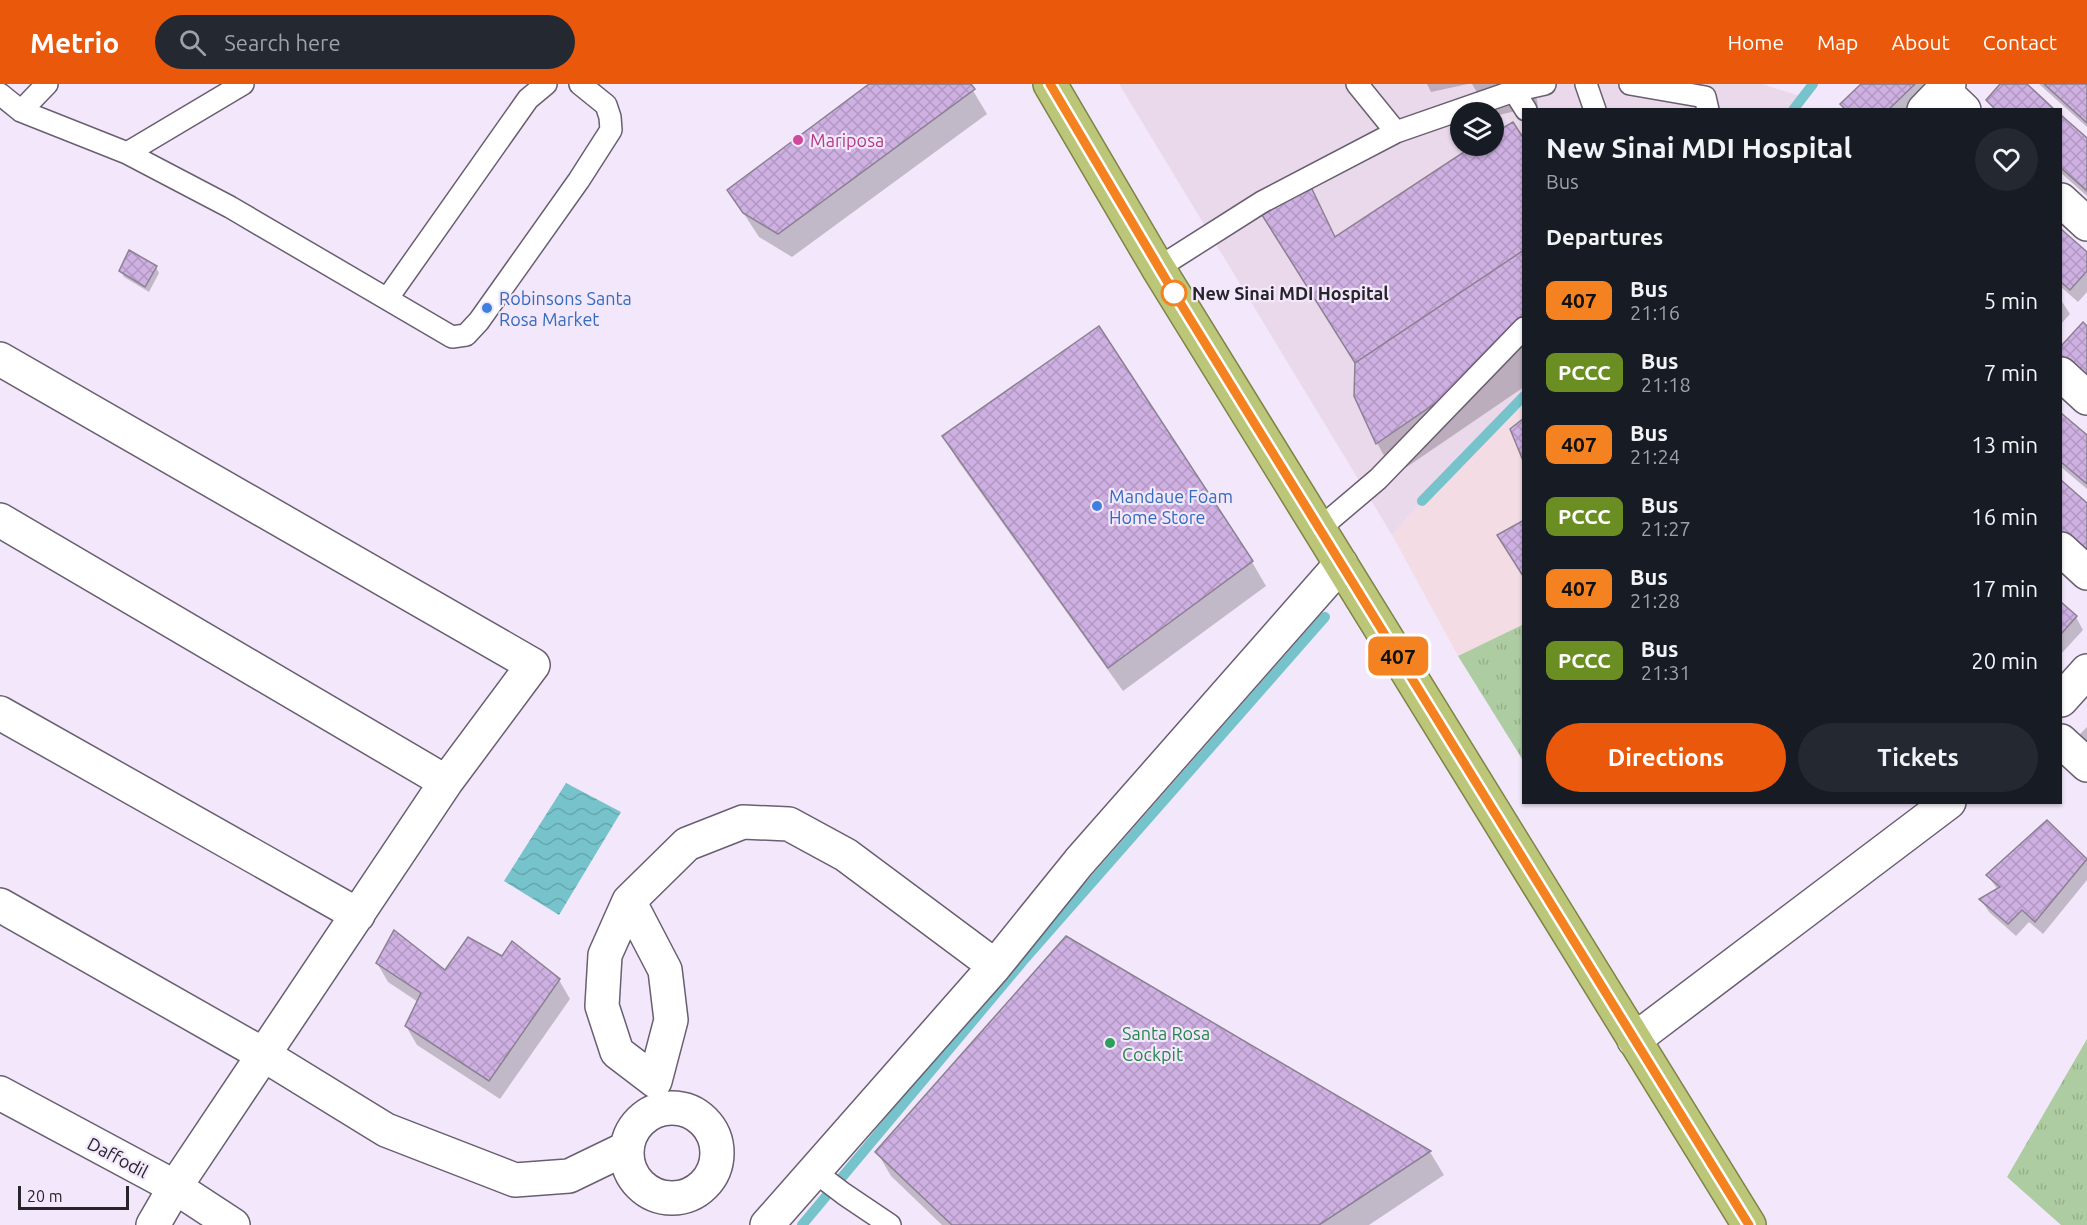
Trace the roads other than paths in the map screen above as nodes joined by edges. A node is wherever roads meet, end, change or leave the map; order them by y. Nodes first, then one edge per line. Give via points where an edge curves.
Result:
1 (47, 84) edge
2 (243, 84) edge
3 (546, 84) edge
4 (580, 84) edge
5 (1050, 84) edge
6 (1357, 84) edge
7 (1545, 84) edge
8 (1586, 84) edge
9 (1630, 84) edge
10 (1514, 90) junction
11 (0, 94) edge
12 (1525, 108) edge
13 (1594, 108) edge
14 (1708, 108) edge
15 (21, 111) junction
16 (1396, 132) junction
17 (127, 153) junction
18 (2062, 201) edge
19 (2087, 224) edge
20 (1158, 267) junction
21 (387, 299) junction
22 (1522, 330) edge
23 (0, 360) edge
24 (2062, 375) edge
25 (2087, 398) edge
26 (0, 520) edge
27 (1319, 529) junction
28 (2062, 550) edge
29 (1341, 564) junction
30 (2087, 573) edge
31 (2087, 671) edge
32 (2062, 699) edge
33 (0, 713) edge
34 (2062, 742) edge
35 (2087, 765) edge
36 (446, 782) junction
37 (1946, 804) edge
38 (629, 901) junction
39 (0, 905) edge
40 (358, 915) junction
41 (995, 966) junction
42 (1642, 1051) junction
43 (264, 1055) junction
44 (0, 1093) edge
45 (661, 1095) junction
46 (627, 1148) junction
47 (829, 1183) junction
48 (175, 1187) junction
49 (879, 1222) edge
50 (153, 1225) edge
51 (234, 1225) edge
52 (767, 1225) edge
53 (1749, 1225) edge

1 - 15 lane
2 - 17 lane
3 - 21 lane via 528,99
4 - 21 lane via 606,105 611,130 479,321 466,335 452,337
5 - 20 highway
6 - 16 lane
7 - 10 lane
8 - 13 lane
9 - 14 lane via 1705,97
10 - 12 lane
10 - 16 lane
11 - 15 lane
15 - 17 lane
16 - 20 lane via 1262,202
17 - 21 lane via 230,207
18 - 19 street
20 - 27 highway
22 - 27 lane via 1378,480
23 - 36 street via 533,665
24 - 25 street
26 - 36 street
27 - 29 highway
28 - 30 street
29 - 41 street via 1080,862
29 - 42 highway
31 - 32 street
33 - 40 street
34 - 35 street
36 - 40 street
37 - 42 street
38 - 41 street via 687,844 743,822 789,824 846,855
38 - 45 street via 665,970 671,1020
38 - 45 street via 605,955 602,1006 617,1052
39 - 43 street
40 - 43 street
41 - 47 street
42 - 53 highway
43 - 46 street via 386,1130 515,1180 569,1176
43 - 48 street
44 - 48 street, Daffodil
45 - 46 street via 652,1113 631,1134
45 - 46 street via 696,1114 715,1137 716,1167 708,1180 698,1191 684,1197 669,1199 655,1195 633,1176
47 - 49 lane
47 - 52 street
48 - 50 street
48 - 51 street, Daffodil

